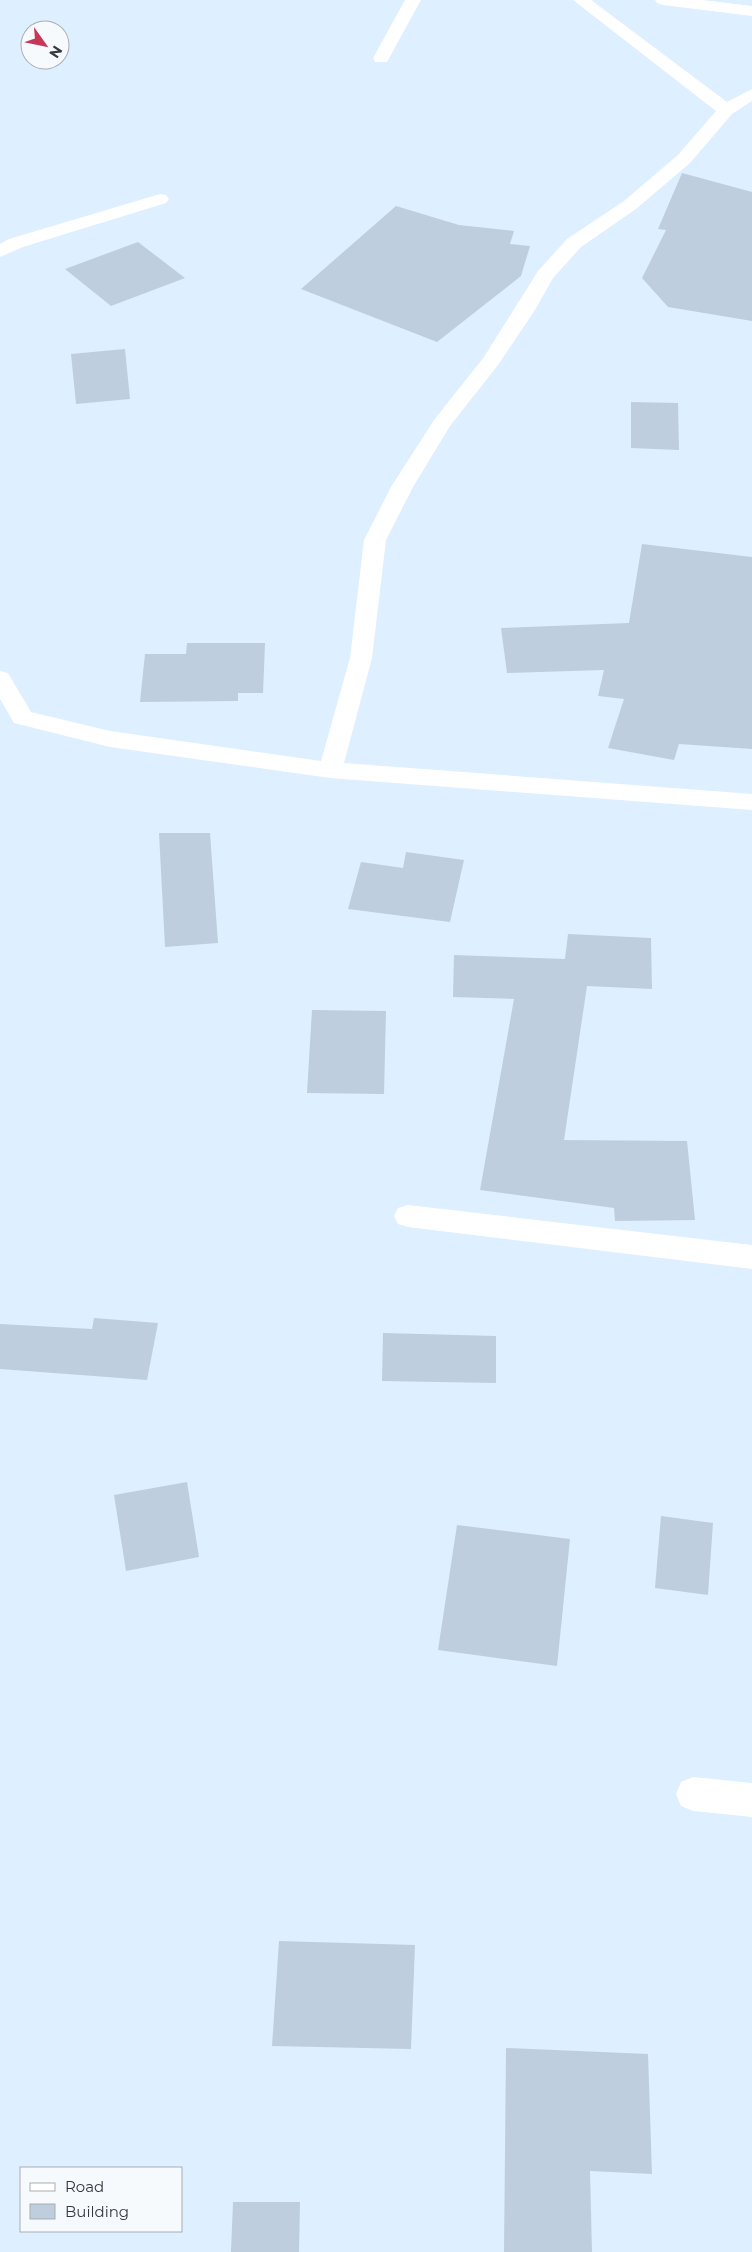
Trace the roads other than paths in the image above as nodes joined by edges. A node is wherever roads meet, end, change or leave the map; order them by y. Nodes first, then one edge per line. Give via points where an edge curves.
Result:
1 (412, 0) edge
2 (581, 0) edge
3 (663, 0) edge
4 (752, 11) edge
5 (381, 58) dead end
6 (752, 94) edge
7 (726, 110) junction
8 (160, 199) dead end
9 (0, 251) edge
10 (0, 678) edge
11 (330, 770) junction
12 (752, 802) edge
13 (408, 1216) dead end
14 (752, 1257) edge
15 (693, 1794) dead end
16 (752, 1800) edge

1 - 5 street
2 - 7 street
3 - 4 street
6 - 7 street
7 - 11 street via 684,158 630,206 574,243 545,275 491,361 441,424 402,487 375,540 361,658
8 - 9 street via 16,243
10 - 11 street via 22,718 110,739
11 - 12 street
13 - 14 street
15 - 16 street

